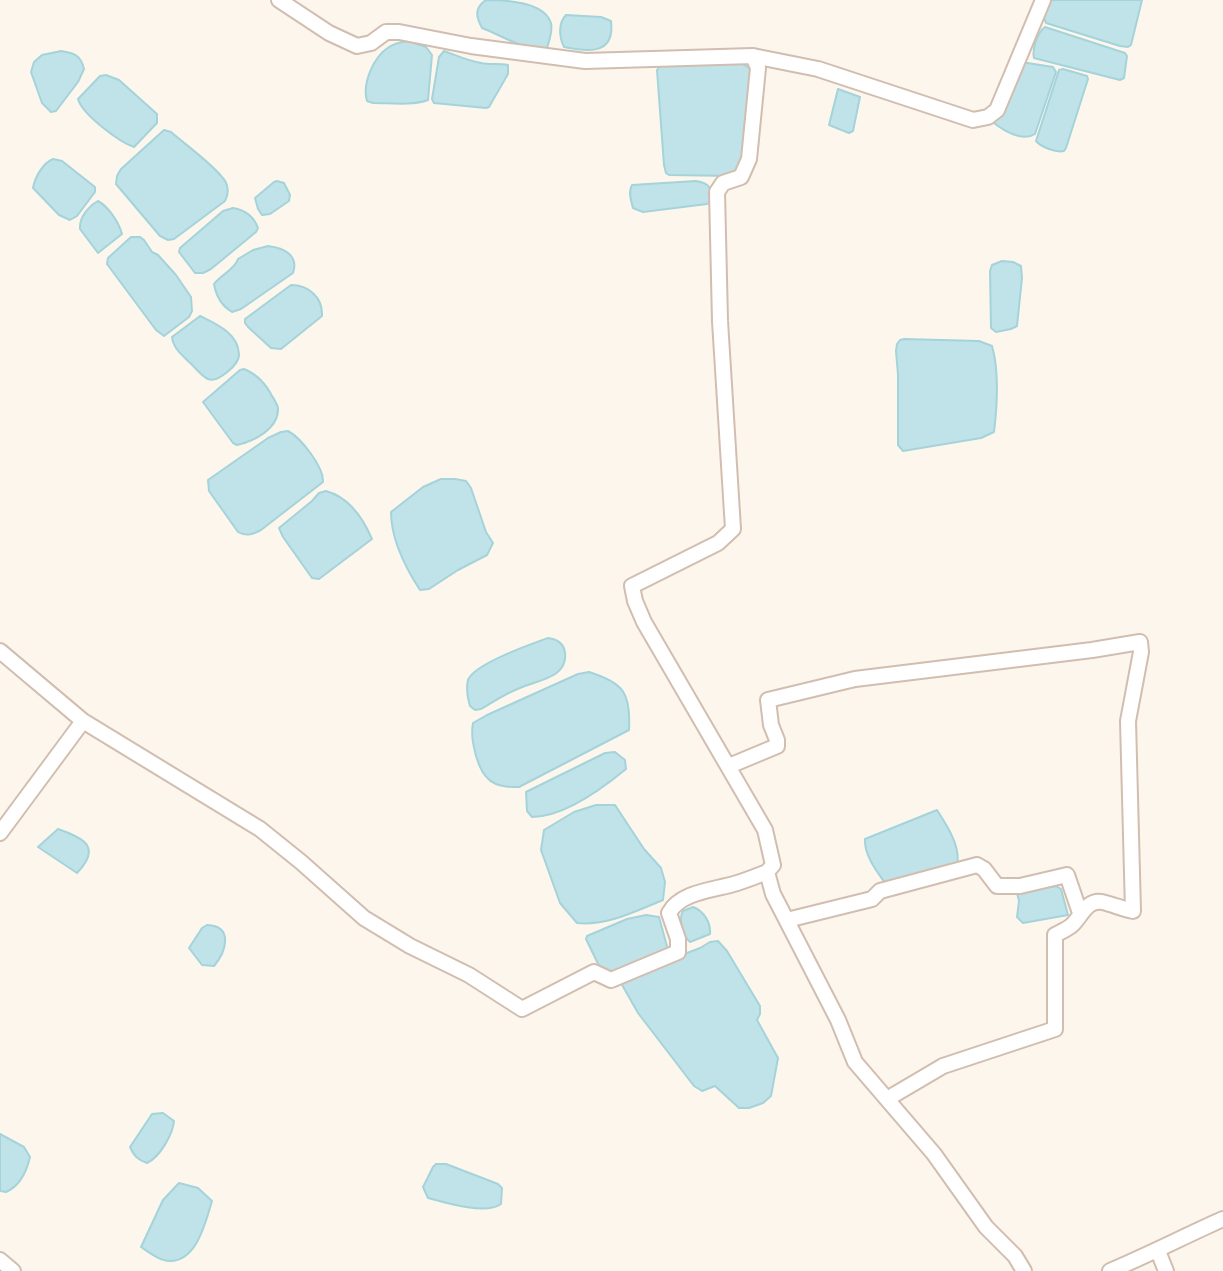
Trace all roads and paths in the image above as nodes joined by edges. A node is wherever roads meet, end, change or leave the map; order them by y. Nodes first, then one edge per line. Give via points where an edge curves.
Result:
1 (279, 0) edge
2 (1043, 0) edge
3 (753, 56) junction
4 (0, 651) edge
5 (83, 721) junction
6 (729, 766) junction
7 (0, 833) edge
8 (767, 872) junction
9 (1080, 913) junction
10 (787, 920) junction
11 (887, 1099) junction
12 (1223, 1219) edge
13 (1158, 1251) junction
14 (0, 1260) edge
15 (13, 1271) edge
16 (1024, 1271) edge
17 (1110, 1271) edge
18 (1166, 1271) edge

1 - 3 street via 357,46 386,32 399,32 585,61
2 - 3 street via 997,110 973,120 818,69
3 - 6 street via 758,68 749,159 741,177 723,183 717,192 733,529 718,543 632,586 644,622
4 - 5 street
5 - 7 street
5 - 8 street via 260,829 364,918 522,1009 594,972 611,980 678,952 669,913 673,906
6 - 8 street via 765,830 773,865
6 - 9 street via 777,746 768,700 855,679 1140,642 1128,721 1133,911 1095,902
8 - 10 street
9 - 10 street via 1067,875 997,886 977,865
9 - 11 street via 1072,926 1055,935 1055,1029 943,1066
10 - 11 street via 855,1062
11 - 16 street
12 - 13 street
13 - 17 street
13 - 18 street
14 - 15 street

